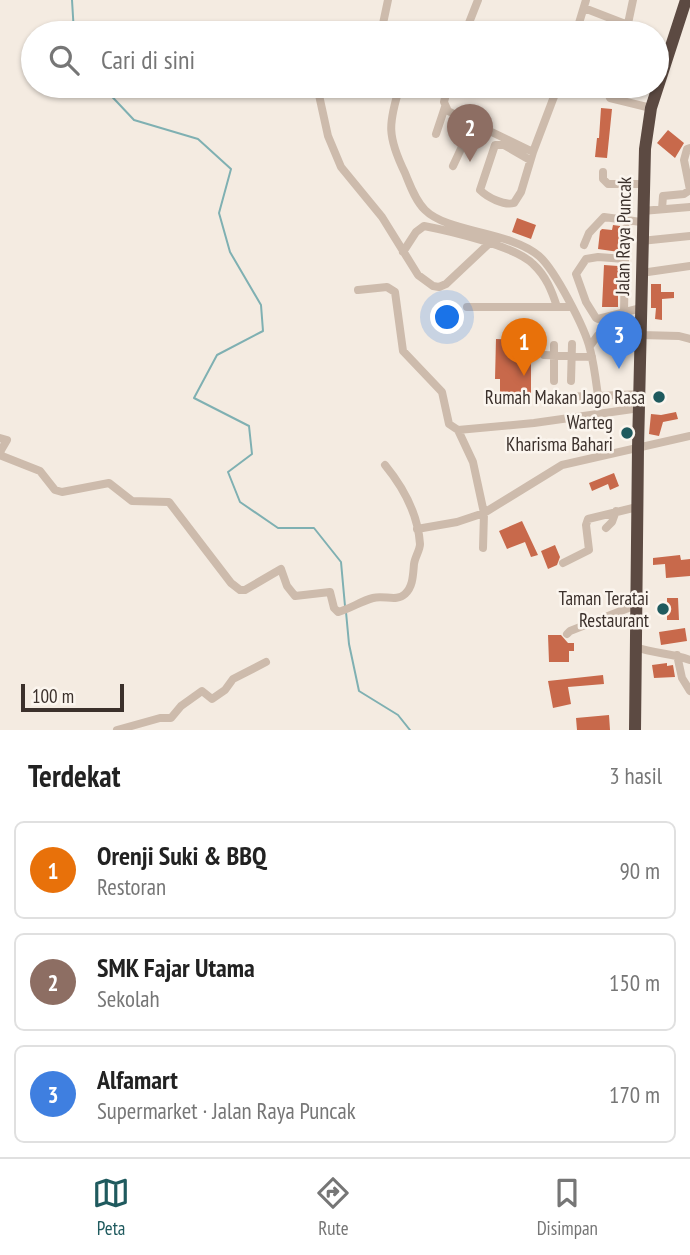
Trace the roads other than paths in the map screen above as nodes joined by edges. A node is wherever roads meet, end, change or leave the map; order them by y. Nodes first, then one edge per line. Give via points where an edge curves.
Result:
1 (388, 0) edge
2 (478, 0) edge
3 (633, 0) edge
4 (585, 4) edge
5 (687, 6) edge
6 (384, 21) edge
7 (470, 21) edge
8 (580, 21) edge
9 (614, 21) edge
10 (629, 21) edge
11 (669, 57) edge
12 (320, 98) edge
13 (396, 98) edge
14 (446, 98) edge
15 (554, 98) edge
16 (611, 98) edge
17 (655, 98) edge
18 (445, 107) junction
19 (651, 108) junction
20 (472, 123) junction
21 (436, 134) dead end
22 (690, 148) edge
23 (532, 156) junction
24 (453, 166) dead end
25 (603, 172) dead end
26 (643, 184) junction
27 (690, 206) edge
28 (662, 209) junction
29 (642, 216) junction
30 (626, 228) dead end
31 (690, 236) edge
32 (493, 240) junction
33 (641, 241) junction
34 (584, 245) dead end
35 (403, 252) junction
36 (625, 259) junction
37 (690, 266) edge
38 (640, 273) junction
39 (358, 290) dead end
40 (467, 307) dead end
41 (558, 307) junction
42 (571, 307) junction
43 (641, 308) junction
44 (624, 312) junction
45 (641, 333) junction
46 (690, 338) edge
47 (572, 344) dead end
48 (554, 345) dead end
49 (590, 346) junction
50 (544, 355) dead end
51 (554, 355) junction
52 (571, 356) junction
53 (592, 357) junction
54 (571, 380) dead end
55 (554, 381) dead end
56 (640, 394) junction
57 (549, 397) dead end
58 (598, 397) junction
59 (640, 408) junction
60 (458, 430) junction
61 (690, 436) edge
62 (0, 438) edge
63 (638, 448) junction
64 (385, 465) dead end
65 (637, 507) junction
66 (616, 511) junction
67 (484, 513) junction
68 (417, 528) junction
69 (606, 528) dead end
70 (483, 548) dead end
71 (564, 563) dead end
72 (636, 605) junction
73 (567, 634) dead end
74 (636, 648) junction
75 (677, 655) junction
76 (690, 660) edge
77 (265, 662) dead end
78 (690, 691) edge
79 (117, 730) edge
80 (635, 730) edge

1 - 6 street
2 - 7 street
3 - 10 street
4 - 8 street
4 - 9 street
5 - 11 highway, Jalan Raya Puncak
12 - 35 street via 337,160 382,216
13 - 32 street via 390,126 398,160 419,203 436,218
14 - 18 street
15 - 23 street
16 - 19 street
17 - 19 highway, Jalan Raya Puncak
18 - 20 street
18 - 21 street
19 - 26 highway, Jalan Raya Puncak
20 - 23 street
20 - 24 street
22 - 28 street via 684,160 690,190 663,196
23 - 23 street via 513,204 480,190 495,145
25 - 26 street via 608,184
26 - 29 highway, Jalan Raya Puncak
27 - 28 street
28 - 29 street
29 - 33 highway, Jalan Raya Puncak
29 - 34 street via 604,217
30 - 36 street
31 - 33 street
32 - 35 street via 424,226
32 - 35 street via 439,287 418,275
32 - 41 street via 533,263
32 - 42 street via 528,248 540,257
33 - 38 highway, Jalan Raya Puncak
36 - 44 street
36 - 44 street via 589,258 576,274 596,318
37 - 38 street
38 - 43 highway, Jalan Raya Puncak
39 - 60 street via 387,287 395,292 403,351 442,392 449,424
40 - 41 street
41 - 42 street
42 - 49 street
43 - 44 street
43 - 45 highway, Jalan Raya Puncak
45 - 46 street
45 - 49 street via 598,335
45 - 56 highway, Jalan Raya Puncak
47 - 52 street
48 - 51 street
49 - 53 street
50 - 51 street
51 - 52 street
51 - 55 street
52 - 53 street
52 - 54 street
53 - 58 street
56 - 58 street
56 - 59 highway, Jalan Raya Puncak
57 - 58 street
59 - 60 street
59 - 63 highway, Jalan Raya Puncak
60 - 67 street via 472,456
61 - 63 street
62 - 68 street via 7,440 2,456 40,471 57,491 109,483 132,501 169,502 240,590 281,569 295,596 330,592 338,612 372,598 397,598 407,593 420,547
63 - 65 highway, Jalan Raya Puncak
63 - 67 street via 558,467
64 - 68 street via 402,487
65 - 66 street
65 - 72 highway, Jalan Raya Puncak
66 - 69 street
66 - 71 street via 589,519 589,550
67 - 68 street
67 - 70 street
72 - 73 street
72 - 74 highway, Jalan Raya Puncak
74 - 75 street
74 - 80 highway, Jalan Raya Puncak
75 - 76 street
75 - 78 street
77 - 79 street via 233,679 212,699 201,692 169,718

